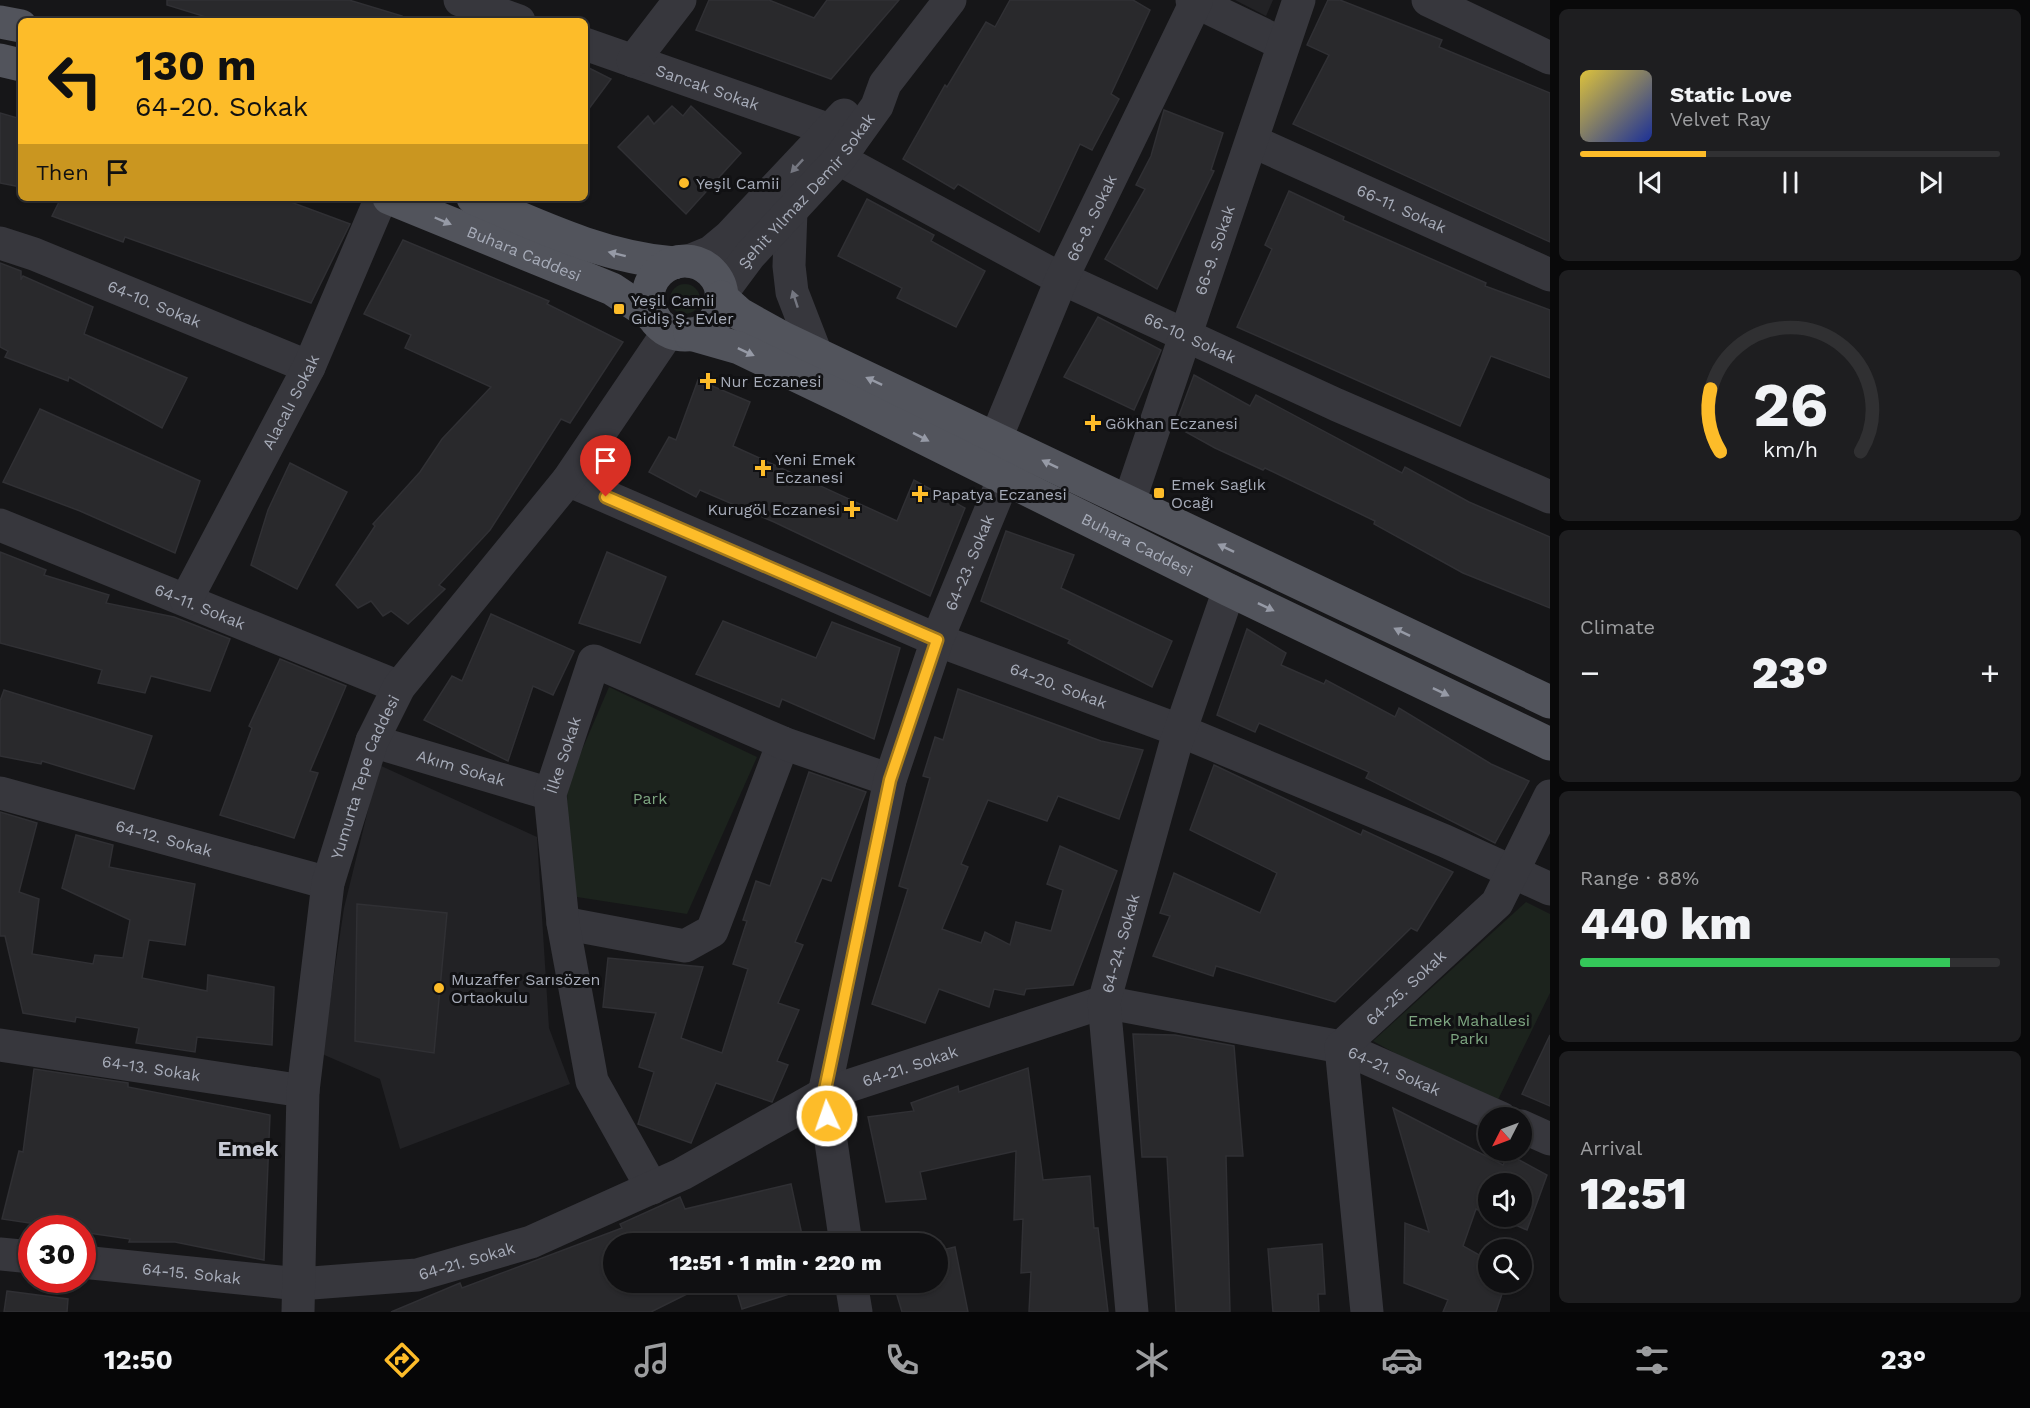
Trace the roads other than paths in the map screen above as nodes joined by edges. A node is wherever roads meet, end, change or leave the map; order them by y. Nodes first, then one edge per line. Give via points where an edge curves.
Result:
1 (680, 0) edge
2 (950, 0) edge
3 (1299, 0) edge
4 (1428, 0) edge
5 (468, 1) edge
6 (1194, 1) edge
7 (511, 18) edge
8 (0, 22) edge
9 (18, 25) edge
10 (1283, 44) junction
11 (588, 45) edge
12 (1550, 58) edge
13 (0, 60) edge
14 (633, 61) junction
15 (18, 64) edge
16 (1252, 141) junction
17 (840, 144) junction
18 (380, 201) edge
19 (396, 201) edge
20 (479, 201) edge
21 (791, 211) junction
22 (0, 243) edge
23 (682, 262) junction
24 (1550, 275) edge
25 (1062, 278) junction
26 (721, 296) junction
27 (671, 328) junction
28 (1186, 336) junction
29 (816, 354) junction
30 (309, 367) junction
31 (996, 438) junction
32 (1004, 478) junction
33 (568, 480) junction
34 (1550, 497) edge
35 (1129, 502) junction
36 (0, 525) edge
37 (1229, 590) junction
38 (186, 600) junction
39 (937, 640) junction
40 (399, 687) junction
41 (1550, 702) edge
42 (1180, 731) junction
43 (372, 741) junction
44 (783, 743) junction
45 (1550, 744) edge
46 (890, 780) junction
47 (0, 793) edge
48 (550, 794) junction
49 (1550, 795) edge
50 (1514, 871) junction
51 (328, 883) junction
52 (1550, 889) edge
53 (563, 923) junction
54 (1104, 1002) junction
55 (0, 1045) edge
56 (1341, 1047) junction
57 (303, 1090) junction
58 (824, 1094) junction
59 (1478, 1108) edge
60 (1532, 1131) edge
61 (1550, 1139) edge
62 (652, 1188) junction
63 (844, 1233) edge
64 (0, 1254) edge
65 (18, 1256) edge
66 (96, 1264) edge
67 (853, 1293) edge
68 (298, 1298) edge
69 (856, 1312) edge
70 (1132, 1312) edge
71 (1367, 1312) edge

1 - 14 street
2 - 17 street, Şehit Yılmaz Demir Sokak via 885,84 864,94
3 - 10 street, 66-9. Sokak
4 - 12 street
5 - 7 street
6 - 10 street
6 - 25 street, 66-8. Sokak
8 - 9 main road
10 - 16 street, 66-9. Sokak
11 - 14 street, Sancak Sokak
13 - 15 main road
14 - 17 street, Sancak Sokak
16 - 24 street, 66-11. Sokak
16 - 28 street, 66-9. Sokak
17 - 21 street, Şehit Yılmaz Demir Sokak
17 -> 23 street, Şehit Yılmaz Demir Sokak via 711,252
17 - 25 street, 66-10. Sokak
18 - 30 street, Alacalı Sokak
19 -> 27 main road, Buhara Caddesi via 612,289
23 -> 20 main road, Buhara Caddesi via 644,260 602,251
21 - 26 street, Şehit Yılmaz Demir Sokak via 735,273
29 -> 21 street via 792,292
22 - 30 street, 64-10. Sokak
23 - 26 main road via 702,266 713,275
23 - 27 main road via 661,270 648,296
25 - 28 street, 66-10. Sokak
25 - 31 street, 66-8. Sokak
26 - 27 main road via 714,320 704,330
26 - 29 main road, Buhara Caddesi via 747,319
27 -> 32 main road, Buhara Caddesi via 739,348
27 - 33 street, Yumurta Tepe Caddesi
28 - 34 street, 66-10. Sokak
28 - 35 street, 66-9. Sokak
31 -> 29 main road, Buhara Caddesi
30 - 38 street, Alacalı Sokak
35 -> 31 main road, Buhara Caddesi
32 - 37 main road, Buhara Caddesi
32 - 39 street, 64-23. Sokak
33 - 39 street, 64-20. Sokak
33 - 40 street, Yumurta Tepe Caddesi
41 -> 35 main road, Buhara Caddesi
36 - 38 street, 64-11. Sokak
37 - 42 street, 64-24. Sokak
37 -> 45 main road, Buhara Caddesi
38 - 40 street, 64-11. Sokak
39 - 42 street, 64-20. Sokak
39 - 46 street, 64-23. Sokak
40 - 43 street, Yumurta Tepe Caddesi
42 - 50 street, 64-20. Sokak
42 - 54 street, 64-24. Sokak
43 - 48 street, Akım Sokak
43 - 51 street, Yumurta Tepe Caddesi
44 - 46 street, İlke Sokak
44 - 48 street, İlke Sokak via 594,661
44 - 53 street via 712,931 685,946
46 - 58 street, 64-23. Sokak
47 - 51 street, 64-12. Sokak
48 - 53 street, İlke Sokak
49 - 50 street, 64-25. Sokak
50 - 52 street, 64-20. Sokak
50 - 56 street, 64-25. Sokak via 1497,903
51 - 57 street, Yumurta Tepe Caddesi
53 - 62 street, İlke Sokak via 592,1081
54 - 56 street, 64-21. Sokak
54 - 58 street, 64-21. Sokak
54 - 70 street, 64-24. Sokak
55 - 57 street, 64-13. Sokak
56 - 59 street, 64-21. Sokak
56 - 71 street
57 - 68 street, Yumurta Tepe Caddesi
58 - 62 street, 64-21. Sokak
58 - 63 street, 64-23. Sokak
60 - 61 street
62 - 68 street, 64-21. Sokak via 531,1242 417,1275
64 - 65 street
66 - 68 street, 64-15. Sokak
67 - 69 street

